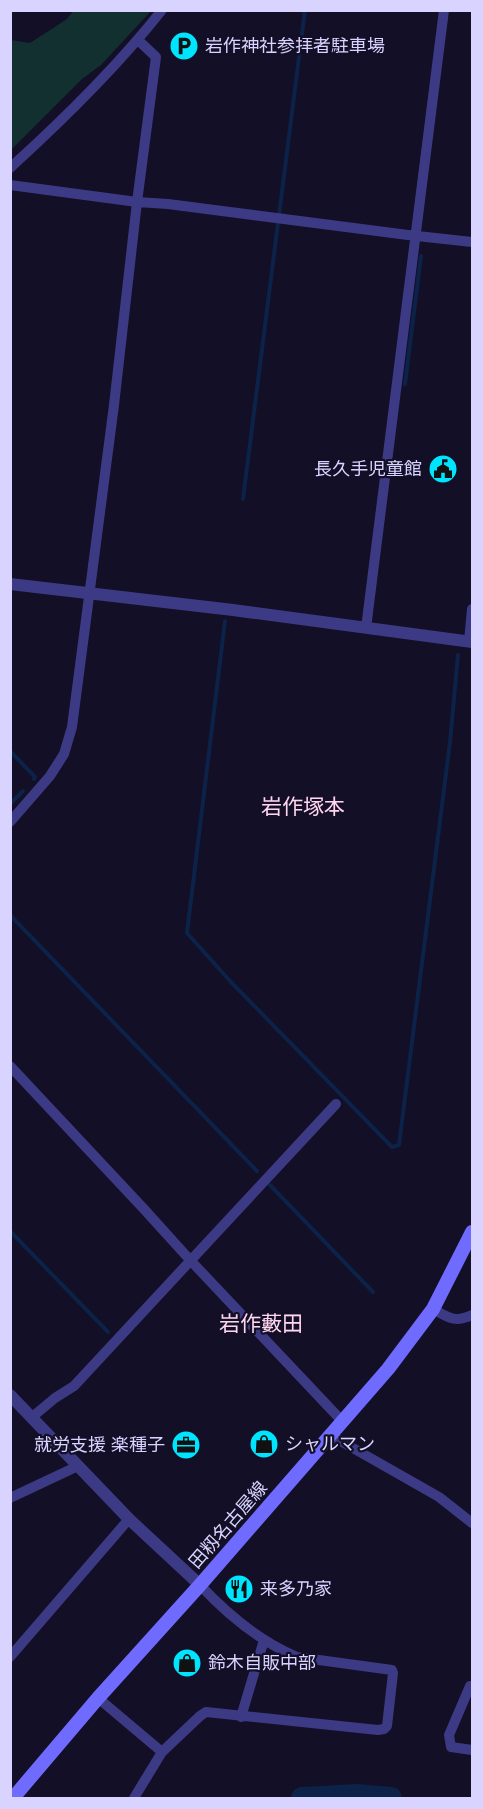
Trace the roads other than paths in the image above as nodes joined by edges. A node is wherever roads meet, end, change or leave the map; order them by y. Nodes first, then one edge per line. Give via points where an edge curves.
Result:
1 (162, 10) edge
2 (444, 10) edge
3 (138, 40) junction
4 (10, 168) edge
5 (10, 185) edge
6 (137, 202) junction
7 (416, 235) junction
8 (472, 242) edge
9 (10, 584) edge
10 (88, 593) junction
11 (472, 609) edge
12 (366, 628) junction
13 (471, 641) edge
14 (10, 822) edge
15 (10, 1066) edge
16 (336, 1104) dead end
17 (472, 1232) edge
18 (191, 1261) junction
19 (433, 1309) junction
20 (472, 1315) edge
21 (10, 1395) edge
22 (31, 1418) junction
23 (342, 1421) junction
24 (330, 1435) junction
25 (78, 1466) junction
26 (10, 1498) edge
27 (129, 1519) junction
28 (472, 1523) edge
29 (200, 1585) junction
30 (264, 1640) junction
31 (10, 1657) edge
32 (472, 1686) edge
33 (98, 1698) junction
34 (241, 1717) junction
35 (472, 1750) edge
36 (162, 1752) junction
37 (13, 1798) edge
38 (134, 1798) edge

1 - 3 street
2 - 7 street
3 - 4 street
3 - 6 street via 156,57
5 - 6 street
6 - 7 street
6 - 10 street
7 - 8 street
7 - 12 street
9 - 10 street
10 - 12 street
10 - 14 street via 72,727 64,754
11 - 13 street
12 - 13 street
15 - 18 street
16 - 18 street
17 - 19 main road, 田籾名古屋線
18 - 22 street via 74,1386
18 - 23 street
19 - 20 street via 449,1319
19 - 23 main road, 田籾名古屋線
21 - 22 street
22 - 25 street
23 - 24 main road, 田籾名古屋線
24 - 28 street via 439,1497
24 - 29 main road, 田籾名古屋線
25 - 26 street
25 - 27 street
27 - 29 street
27 - 31 street
29 - 30 street via 223,1610
29 - 33 main road, 田籾名古屋線
30 - 34 street
30 - 34 street via 297,1657 392,1670 387,1726 378,1730
32 - 35 street via 449,1735 451,1747
33 - 36 street
33 - 37 main road, 田籾名古屋線
34 - 36 street via 206,1712
36 - 38 street

